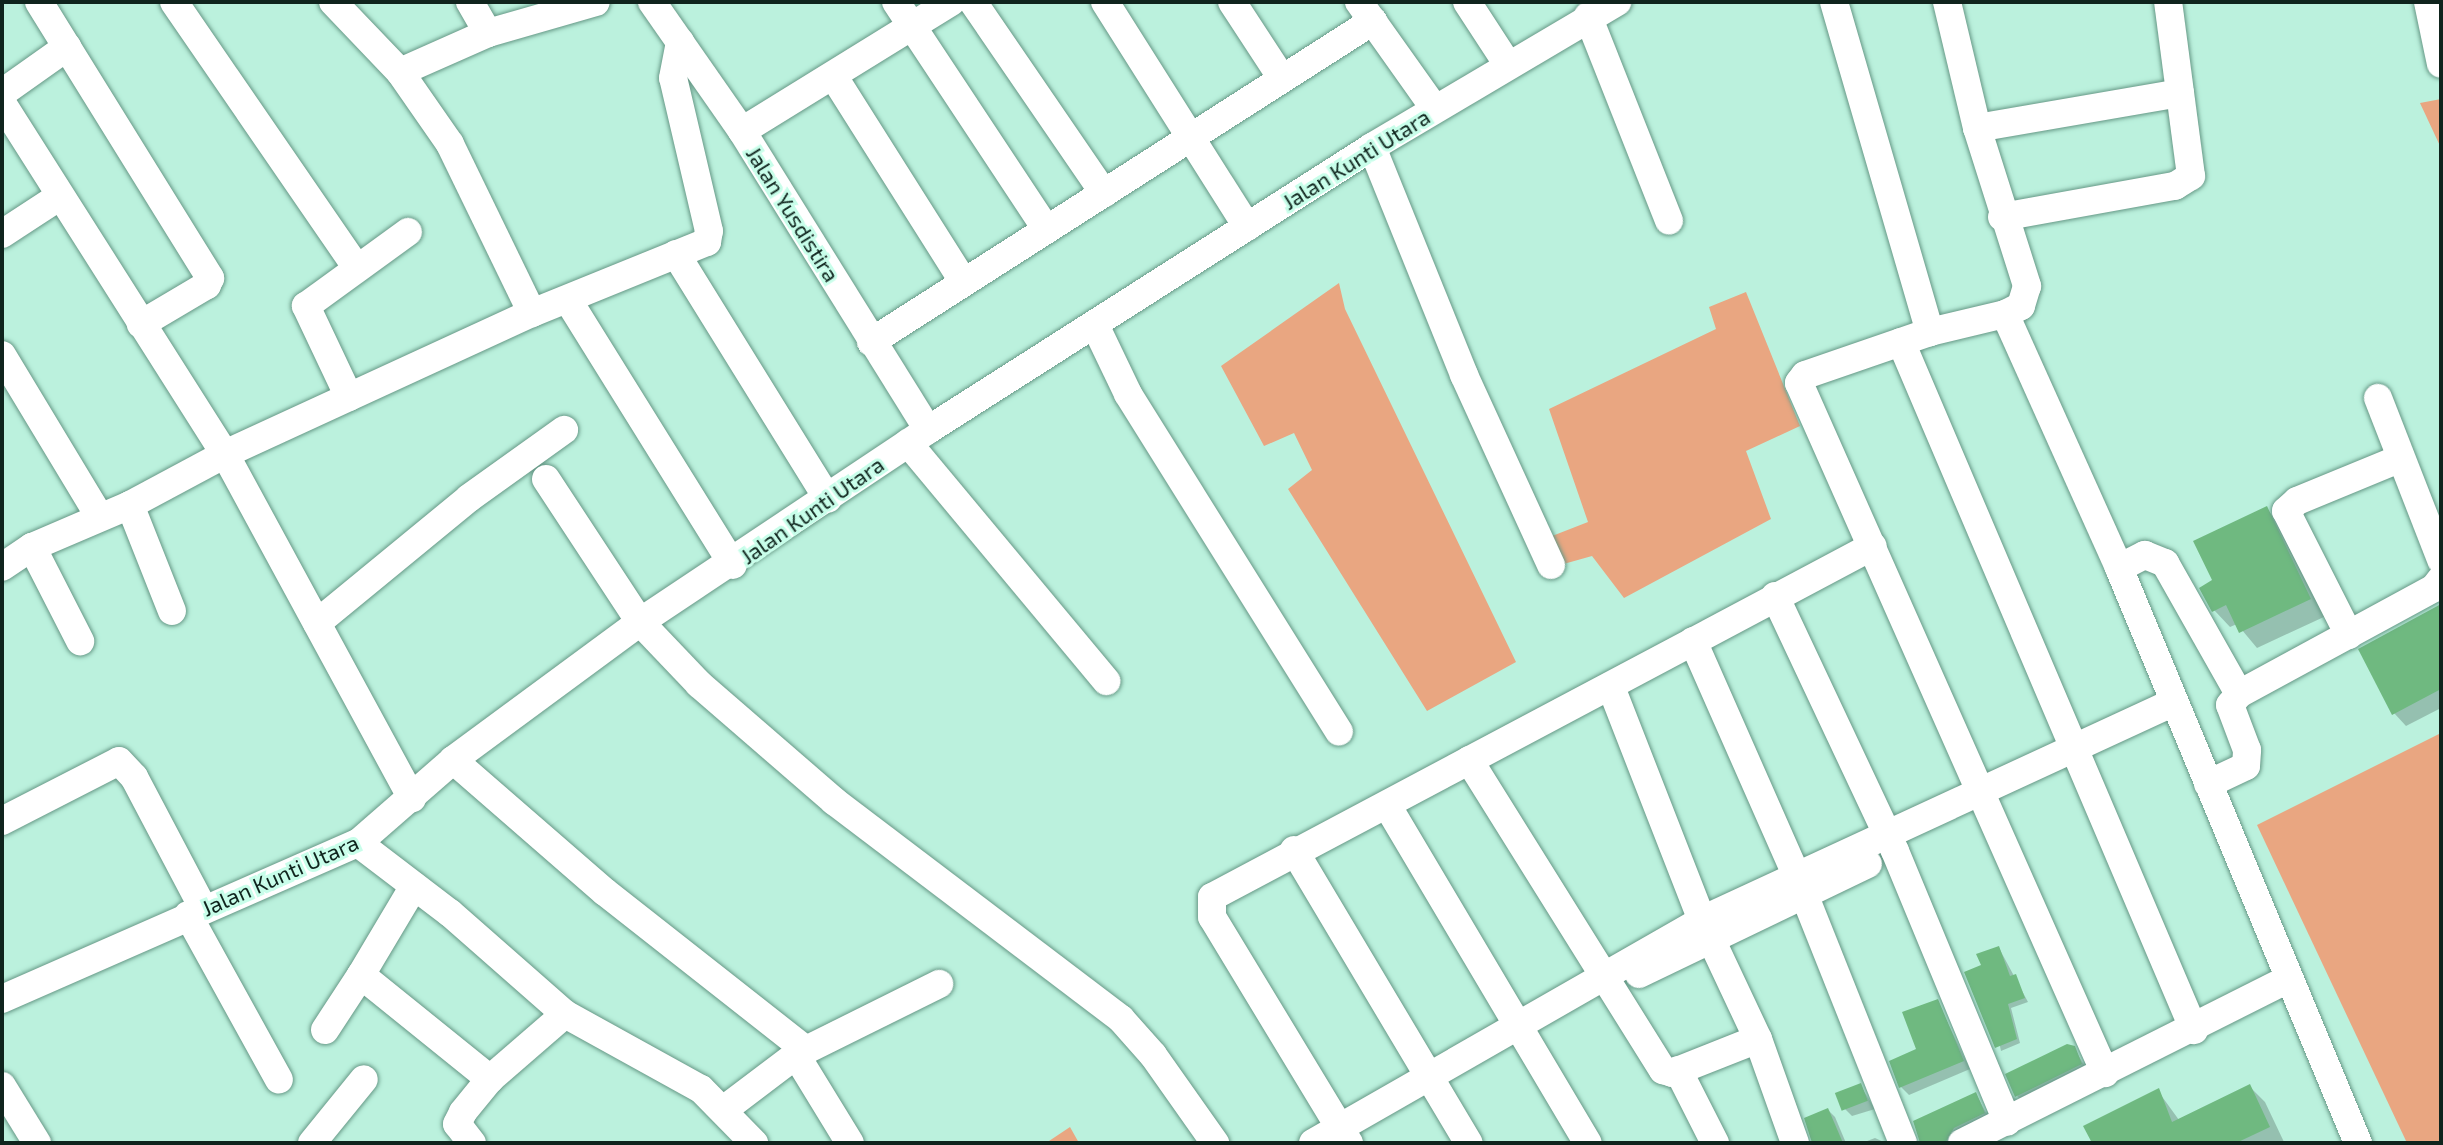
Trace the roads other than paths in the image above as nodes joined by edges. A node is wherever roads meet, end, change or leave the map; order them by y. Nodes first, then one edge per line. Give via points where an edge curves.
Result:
1 (39, 2) edge
2 (174, 2) edge
3 (333, 2) edge
4 (470, 2) edge
5 (596, 2) edge
6 (652, 2) edge
7 (896, 2) edge
8 (951, 2) edge
9 (973, 2) edge
10 (1105, 2) edge
11 (1232, 2) edge
12 (1467, 2) edge
13 (1617, 2) edge
14 (1834, 2) edge
15 (1947, 2) edge
16 (2168, 2) edge
17 (2428, 2) edge
18 (1366, 12) edge
19 (1588, 16) junction
20 (912, 28) junction
21 (488, 33) junction
22 (680, 42) junction
23 (67, 47) junction
24 (2441, 64) edge
25 (1508, 65) junction
26 (400, 72) junction
27 (834, 77) junction
28 (1281, 77) junction
29 (2, 93) edge
30 (2180, 93) junction
31 (2, 103) edge
32 (1435, 109) junction
33 (1977, 128) junction
34 (742, 131) junction
35 (1189, 139) junction
36 (1372, 147) junction
37 (1104, 193) junction
38 (60, 196) junction
39 (2002, 217) junction
40 (1669, 221) dead end
41 (1247, 227) junction
42 (1047, 230) junction
43 (408, 232) dead end
44 (2, 234) edge
45 (676, 254) junction
46 (357, 268) junction
47 (963, 281) junction
48 (568, 300) junction
49 (532, 313) junction
50 (2005, 314) junction
51 (141, 324) junction
52 (1095, 325) junction
53 (1930, 332) junction
54 (871, 342) junction
55 (1901, 342) junction
56 (2, 355) edge
57 (349, 397) junction
58 (2378, 398) dead end
59 (564, 430) dead end
60 (918, 436) junction
61 (225, 454) junction
62 (2399, 459) junction
63 (546, 479) dead end
64 (828, 499) junction
65 (130, 505) junction
66 (99, 516) junction
67 (1873, 546) junction
68 (11, 556) edge
69 (2441, 560) edge
70 (733, 565) junction
71 (1551, 565) dead end
72 (2119, 568) junction
73 (2441, 579) edge
74 (1775, 596) junction
75 (172, 611) dead end
76 (640, 622) junction
77 (317, 623) junction
78 (2349, 635) junction
79 (80, 641) dead end
80 (1693, 641) junction
81 (1106, 681) dead end
82 (1611, 687) junction
83 (2239, 694) junction
84 (2178, 711) junction
85 (1339, 732) dead end
86 (2079, 756) junction
87 (453, 760) junction
88 (1469, 760) junction
89 (2208, 784) junction
90 (412, 799) junction
91 (1985, 802) junction
92 (1387, 805) junction
93 (2, 821) edge
94 (358, 843) junction
95 (1891, 844) junction
96 (1294, 850) junction
97 (1800, 884) junction
98 (414, 886) junction
99 (196, 912) junction
100 (1707, 929) junction
101 (361, 975) junction
102 (1610, 979) junction
103 (2288, 979) junction
104 (939, 984) dead end
105 (2, 999) edge
106 (565, 1014) junction
107 (325, 1030) dead end
108 (2194, 1030) junction
109 (1522, 1032) junction
110 (1758, 1039) junction
111 (801, 1052) junction
112 (1678, 1070) junction
113 (2105, 1073) junction
114 (364, 1079) dead end
115 (490, 1079) junction
116 (279, 1080) dead end
117 (1433, 1083) junction
118 (2, 1086) edge
119 (726, 1108) junction
120 (2007, 1122) junction
121 (1346, 1138) edge
122 (37, 1143) edge
123 (312, 1143) edge
124 (472, 1143) edge
125 (754, 1143) edge
126 (850, 1143) edge
127 (1215, 1143) edge
128 (1313, 1143) edge
129 (1469, 1143) edge
130 (1588, 1143) edge
131 (1715, 1143) edge
132 (1795, 1143) edge
133 (1903, 1143) edge
134 (1962, 1143) edge
135 (2358, 1143) edge

1 - 23 street
2 - 46 street
3 - 26 street
4 - 21 street
5 - 21 street
6 - 22 street, Jalan Yusdistira
7 - 20 street
8 - 20 street
9 - 37 street
10 - 35 street
11 - 28 street
12 - 25 street
13 - 19 street, Jalan Kunti Utara
14 - 53 street
15 - 33 street
16 - 30 street
17 - 24 street
18 - 28 street
18 - 32 street
19 - 25 street, Jalan Kunti Utara
19 - 40 street
20 - 27 street
20 - 42 street
21 - 26 street
22 - 34 street, Jalan Yusdistira
22 - 45 street via 673,64 675,91 709,235 703,245
23 - 29 street
23 - 51 street via 210,278 207,285
25 - 32 street, Jalan Kunti Utara
26 - 49 street via 450,144
27 - 34 street
27 - 47 street
28 - 35 street
30 - 33 street
30 - 39 street via 2192,169 2185,183
31 - 38 street
32 - 36 street, Jalan Kunti Utara
33 - 39 street
34 - 54 street, Jalan Yusdistira
35 - 37 street
35 - 41 street
36 - 41 street, Jalan Kunti Utara
36 - 71 street via 1464,375
37 - 42 street
38 - 44 street
38 - 51 street
39 - 50 street via 2028,292 2021,306
41 - 52 street, Jalan Kunti Utara
42 - 47 street
43 - 46 street
45 - 48 street
45 - 64 street
46 - 57 street via 311,299 305,310
47 - 54 street
48 - 49 street
48 - 70 street
49 - 57 street
50 - 53 street
50 - 72 street
51 - 61 street
52 - 60 street, Jalan Kunti Utara
52 - 85 street via 1128,394
53 - 55 street
54 - 60 street, Jalan Yusdistira
55 - 67 street via 1805,375 1799,383
55 - 86 street
56 - 66 street
57 - 61 street
58 - 62 street
59 - 77 street via 469,498
60 - 64 street, Jalan Kunti Utara
60 - 81 street, Jalan Yusdistira
61 - 65 street
61 - 77 street
62 - 69 street
62 - 78 street via 2297,501 2286,511
63 - 76 street
64 - 70 street, Jalan Kunti Utara
65 - 66 street
65 - 75 street
66 - 68 street
67 - 74 street
67 - 91 street
68 - 79 street
70 - 76 street, Jalan Kunti Utara
72 - 83 street via 2145,555 2165,563
72 - 84 street
73 - 78 street via 2434,588
74 - 80 street
74 - 95 street
76 - 87 street, Jalan Kunti Utara
76 - 127 street via 699,684 834,801 1121,1019
77 - 90 street
78 - 83 street
80 - 82 street
80 - 97 street
82 - 88 street
82 - 100 street
83 - 89 street via 2230,705 2247,750 2246,766
84 - 86 street
84 - 89 street
86 - 91 street
86 - 108 street
87 - 90 street, Jalan Kunti Utara
87 - 111 street
88 - 92 street
88 - 102 street
89 - 103 street
90 - 94 street, Jalan Kunti Utara
91 - 95 street
91 - 113 street
92 - 96 street
92 - 109 street
93 - 99 street via 119,761 134,777
94 - 98 street
94 - 99 street, Jalan Kunti Utara
95 - 97 street
95 - 120 street
96 - 117 street
96 - 121 street via 1212,897 1210,911
97 - 100 street
97 - 133 street
98 - 101 street
98 - 106 street
99 - 105 street, Jalan Kunti Utara
99 - 116 street
100 - 102 street
100 - 110 street
101 - 107 street
101 - 115 street
102 - 109 street
102 - 112 street via 1660,1068 1668,1074
103 - 108 street
103 - 135 street
104 - 111 street
106 - 115 street
106 - 119 street
108 - 113 street
109 - 117 street
109 - 130 street
110 - 112 street
110 - 132 street
111 - 119 street
111 - 126 street
112 - 131 street
113 - 120 street
114 - 123 street
115 - 124 street via 458,1119
117 - 121 street
117 - 129 street
118 - 122 street
119 - 125 street
120 - 134 street
121 - 128 street

